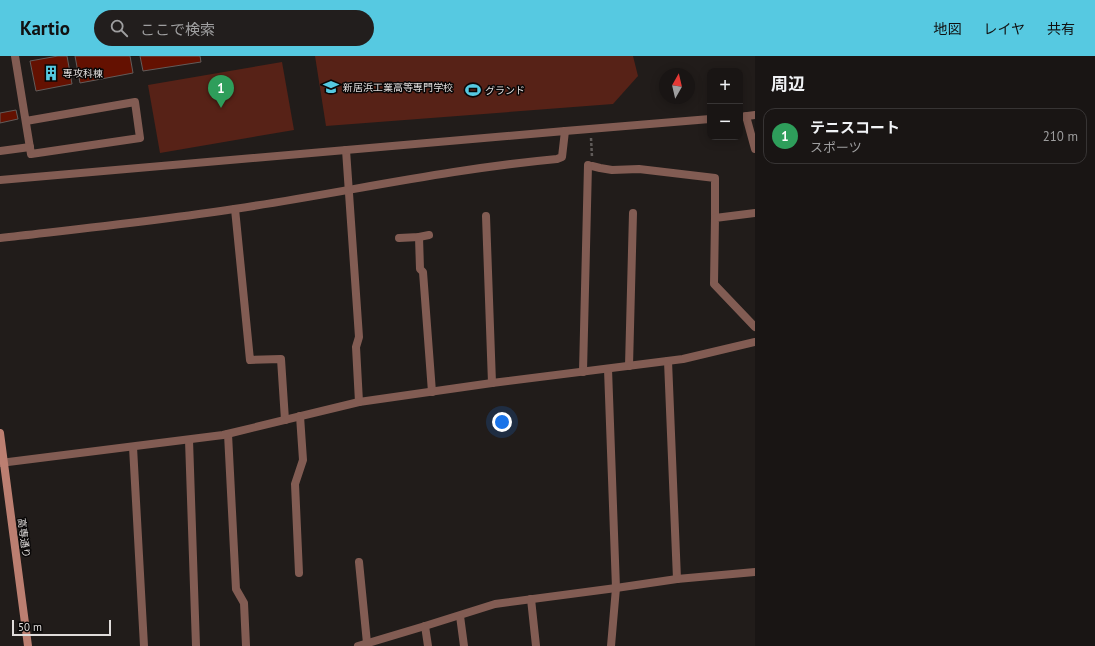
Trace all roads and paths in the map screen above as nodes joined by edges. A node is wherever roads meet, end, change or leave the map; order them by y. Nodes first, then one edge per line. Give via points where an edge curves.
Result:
1 (15, 56) edge
2 (755, 115) edge
3 (743, 117) edge
4 (707, 119) edge
5 (26, 121) junction
6 (590, 129) junction
7 (565, 131) junction
8 (30, 146) junction
9 (755, 149) edge
10 (346, 150) junction
11 (0, 151) edge
12 (590, 165) junction
13 (0, 180) edge
14 (349, 189) junction
15 (235, 209) junction
16 (633, 213) dead end
17 (755, 213) edge
18 (486, 216) dead end
19 (715, 218) junction
20 (429, 235) dead end
21 (419, 236) junction
22 (0, 238) edge
23 (399, 238) dead end
24 (755, 327) edge
25 (755, 342) edge
26 (668, 361) junction
27 (629, 366) junction
28 (608, 369) junction
29 (583, 372) junction
30 (492, 383) junction
31 (432, 392) junction
32 (359, 402) junction
33 (300, 416) junction
34 (285, 420) junction
35 (0, 433) edge
36 (228, 434) junction
37 (189, 440) junction
38 (133, 446) junction
39 (2, 462) edge
40 (359, 562) dead end
41 (755, 572) edge
42 (299, 573) dead end
43 (677, 578) junction
44 (616, 588) junction
45 (531, 599) junction
46 (460, 616) junction
47 (425, 626) junction
48 (367, 643) junction
49 (28, 646) edge
50 (144, 646) edge
51 (196, 646) edge
52 (246, 646) edge
53 (358, 646) edge
54 (428, 646) edge
55 (464, 646) edge
56 (536, 646) edge
57 (611, 646) edge

1 - 5 street
2 - 3 street
3 - 9 street
4 - 6 street
5 - 8 street
5 - 8 street via 135,102 140,138 31,154
6 - 7 street
6 - 12 path
7 - 10 street
7 - 14 street via 562,157 556,159 512,163
8 - 11 street
10 - 13 street
10 - 14 street
12 - 19 street via 612,170 639,169 715,178
12 - 29 street
14 - 15 street
14 - 32 street via 359,337 356,347
15 - 22 street
15 - 34 street via 250,360 281,359
16 - 27 street
17 - 19 street
18 - 30 street
19 - 24 street via 714,284
20 - 21 street
21 - 23 street
21 - 31 street
25 - 26 street
26 - 27 street
26 - 43 street
27 - 28 street
28 - 29 street
28 - 44 street
29 - 30 street
30 - 31 street
31 - 32 street
32 - 33 street
33 - 34 street
33 - 42 street via 303,460 294,484
34 - 36 street
35 - 39 street, 高専通り
36 - 37 street
36 - 52 street via 236,588 244,603
37 - 38 street
37 - 51 street
38 - 39 street
38 - 50 street
39 - 49 street, 高専通り
40 - 48 street
41 - 43 street
43 - 44 street
44 - 45 street
44 - 57 street
45 - 46 street via 495,604
45 - 56 street
46 - 47 street
46 - 55 street
47 - 48 street
47 - 54 street
48 - 53 street

